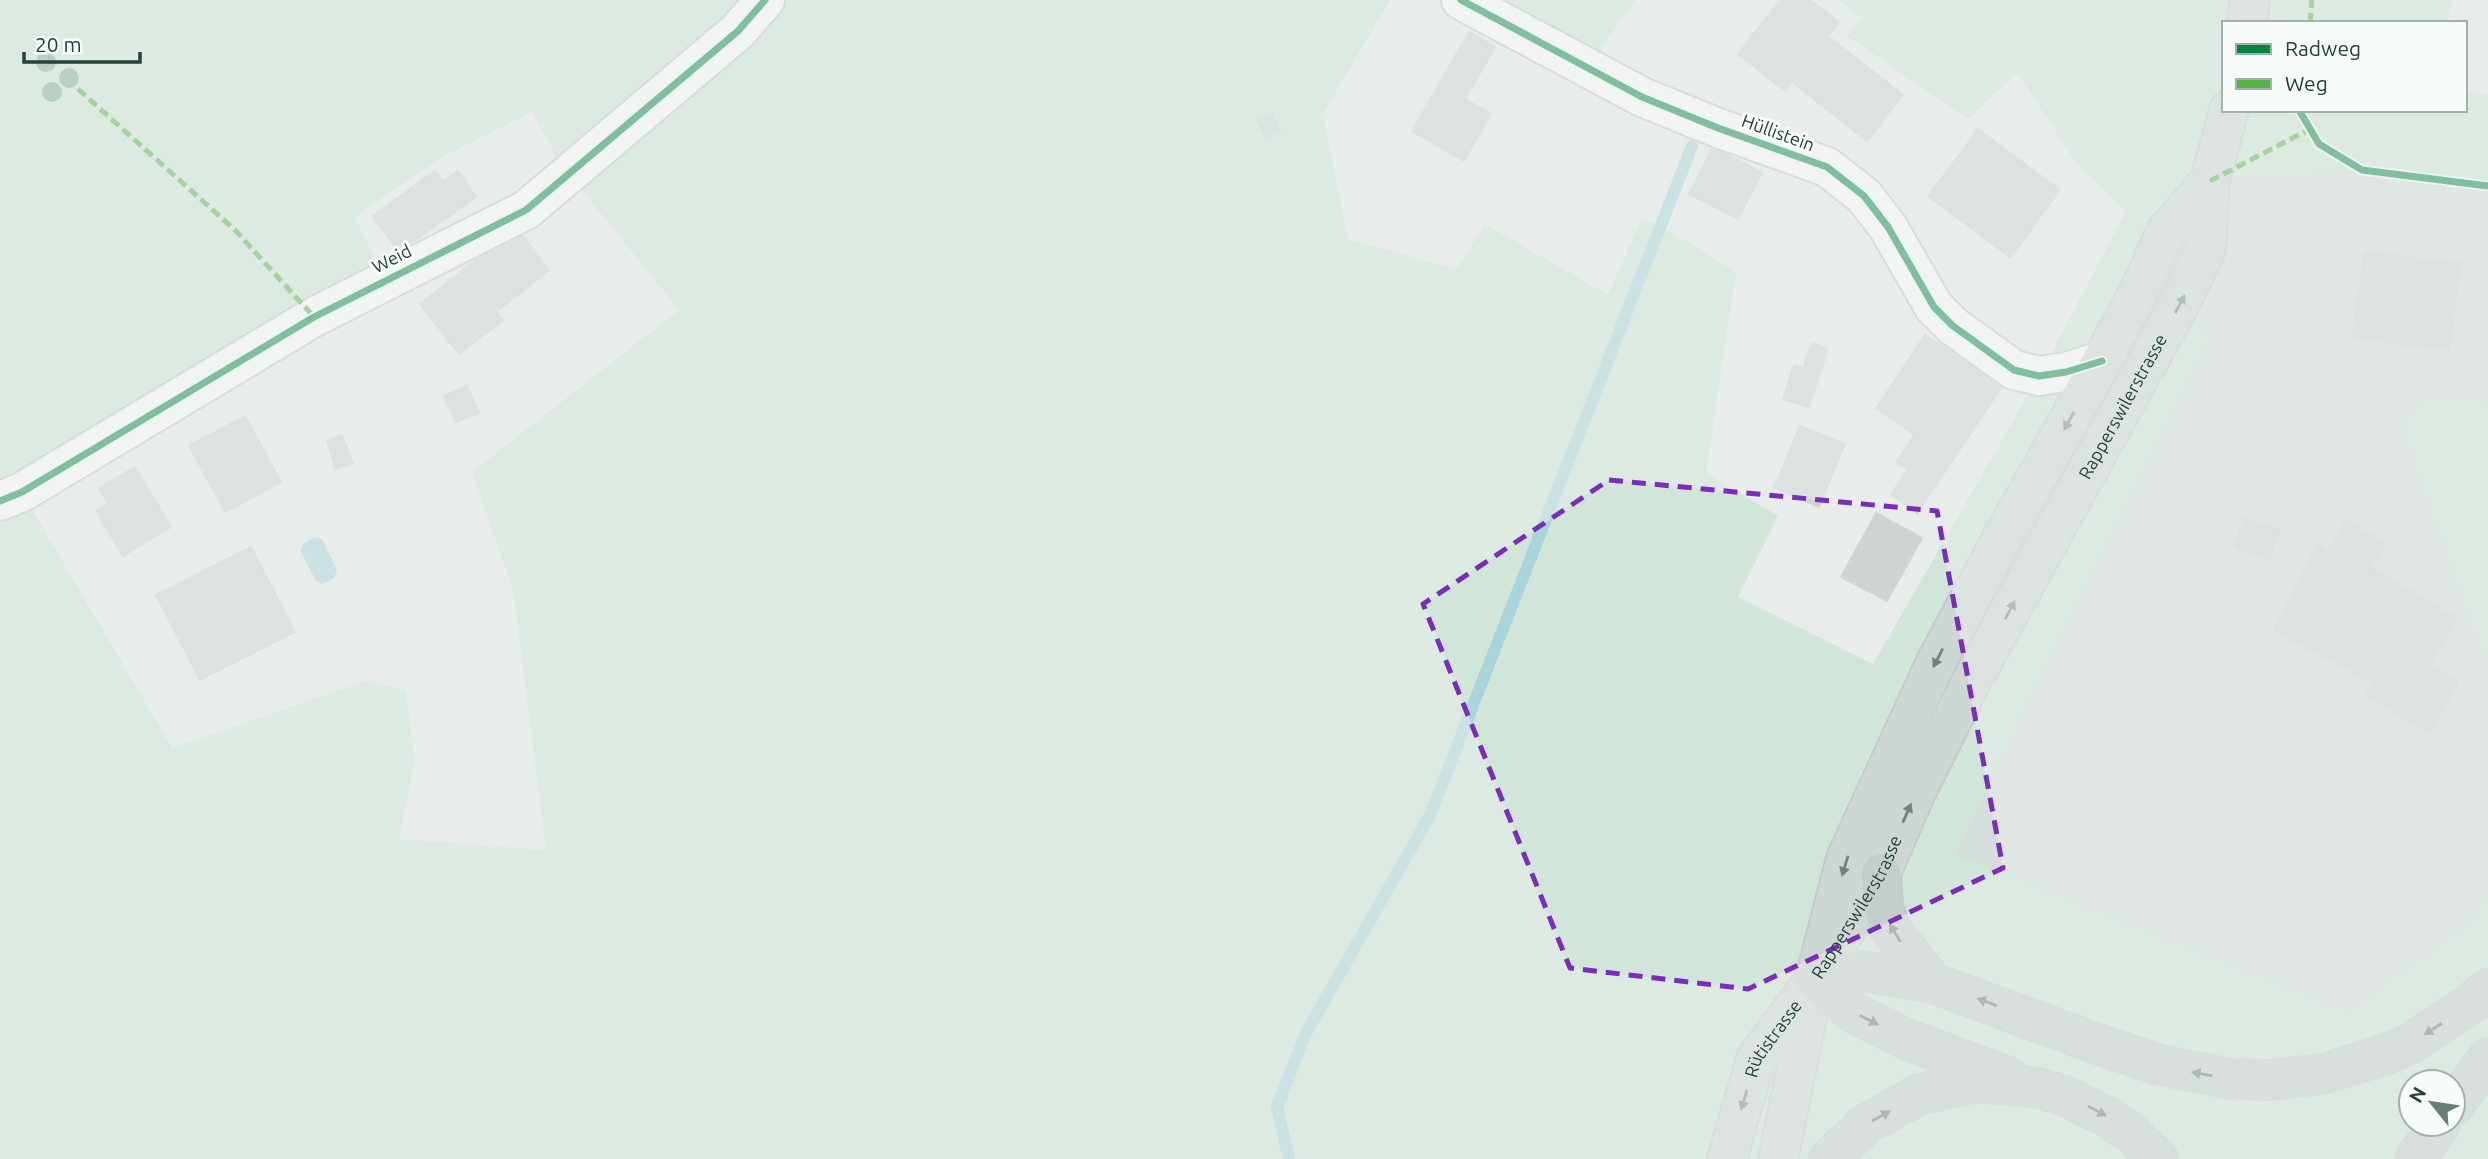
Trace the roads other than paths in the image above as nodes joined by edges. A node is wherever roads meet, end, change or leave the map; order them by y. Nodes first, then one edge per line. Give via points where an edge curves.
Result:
1 (765, 0) edge
2 (1461, 0) edge
3 (2250, 0) edge
4 (2248, 21) edge
5 (2228, 112) edge
6 (2210, 181) junction
7 (2102, 361) junction
8 (0, 501) edge
9 (1881, 873) junction
10 (1815, 979) junction
11 (1933, 983) junction
12 (2488, 989) edge
13 (2488, 1058) edge
14 (2467, 1087) edge
15 (2039, 1088) junction
16 (2430, 1138) edge
17 (1727, 1159) edge
18 (1778, 1159) edge
19 (1829, 1159) edge
20 (2158, 1159) edge
21 (2415, 1159) edge

1 - 8 street, Weid via 738,31 526,210 314,317
2 - 7 street, Hüllistein via 1643,97 1827,167 1864,196 1888,227 1934,307 2014,370 2039,376
3 - 4 main road
5 - 6 main road, Rapperswilerstrasse
6 - 7 main road, Rapperswilerstrasse via 2166,232
9 -> 6 main road, Rapperswilerstrasse via 1972,680 2182,300 2206,249
7 -> 10 main road, Rapperswilerstrasse via 1925,686 1846,859
9 - 10 main road, Rapperswilerstrasse
11 -> 9 highway via 1890,928
10 - 11 highway via 1861,971
10 -> 15 highway via 1854,1013 1906,1039
10 -> 17 main road, Rütistrasse via 1756,1059
10 - 18 main road, Rütistrasse
12 -> 11 highway via 2408,1045 2322,1074 2270,1080 2231,1079 2160,1065
13 - 14 highway
19 -> 15 highway via 1866,1124 1920,1094 1978,1082
15 -> 20 highway via 2109,1118
16 - 21 highway

